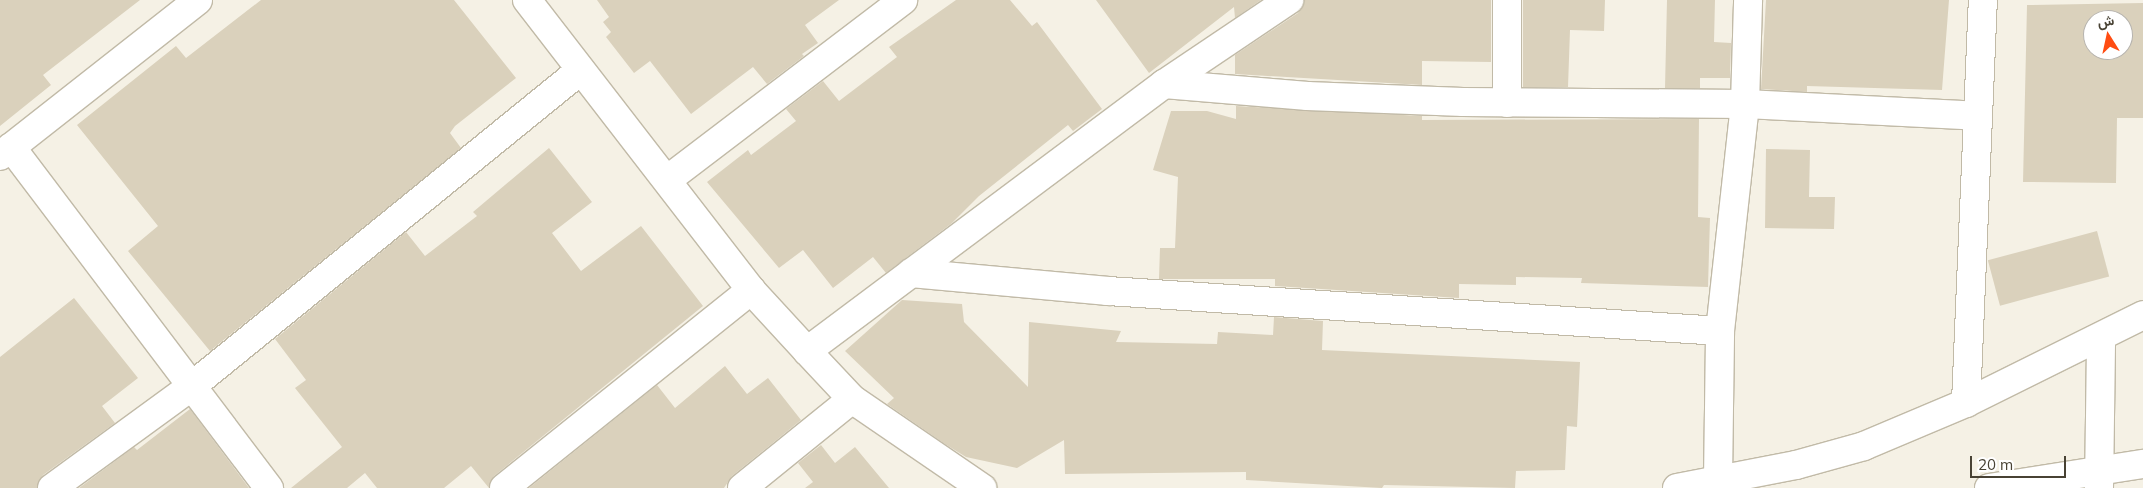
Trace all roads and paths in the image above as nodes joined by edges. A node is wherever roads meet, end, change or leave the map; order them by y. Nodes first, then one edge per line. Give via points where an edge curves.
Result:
1 (198, 0) edge
2 (527, 0) edge
3 (903, 0) edge
4 (1289, 0) edge
5 (1507, 0) edge
6 (1748, 0) edge
7 (1983, 0) edge
8 (871, 9) edge
9 (580, 71) junction
10 (1164, 84) junction
11 (1507, 103) junction
12 (1745, 104) junction
13 (1978, 116) junction
14 (6, 151) edge
15 (667, 180) junction
16 (911, 273) junction
17 (751, 290) junction
18 (2143, 315) edge
19 (1720, 331) junction
20 (2101, 337) junction
21 (807, 351) junction
22 (192, 386) junction
23 (852, 399) junction
24 (1966, 403) junction
25 (2143, 464) edge
26 (2099, 479) edge
27 (1718, 480) junction
28 (52, 488) edge
29 (269, 488) edge
30 (504, 488) edge
31 (742, 488) edge
32 (982, 488) edge
33 (1677, 488) edge
34 (1989, 488) edge

1 - 14 street
2 - 9 street
3 - 8 street
4 - 10 street
5 - 11 street
6 - 12 street
7 - 13 street
8 - 15 street
9 - 15 street
9 - 22 street
10 - 11 street via 1307,96
10 - 16 street
11 - 12 street
12 - 13 street
12 - 19 street
13 - 24 street
14 - 22 street
15 - 17 street
16 - 19 street via 1118,292
16 - 21 street
17 - 21 street
17 - 30 street
18 - 20 street
19 - 27 street
20 - 24 street via 2029,368
20 - 26 street
21 - 23 street
22 - 28 street
22 - 29 street
23 - 31 street
23 - 32 street
24 - 27 street via 1864,446
25 - 26 street
26 - 34 street
27 - 33 street

